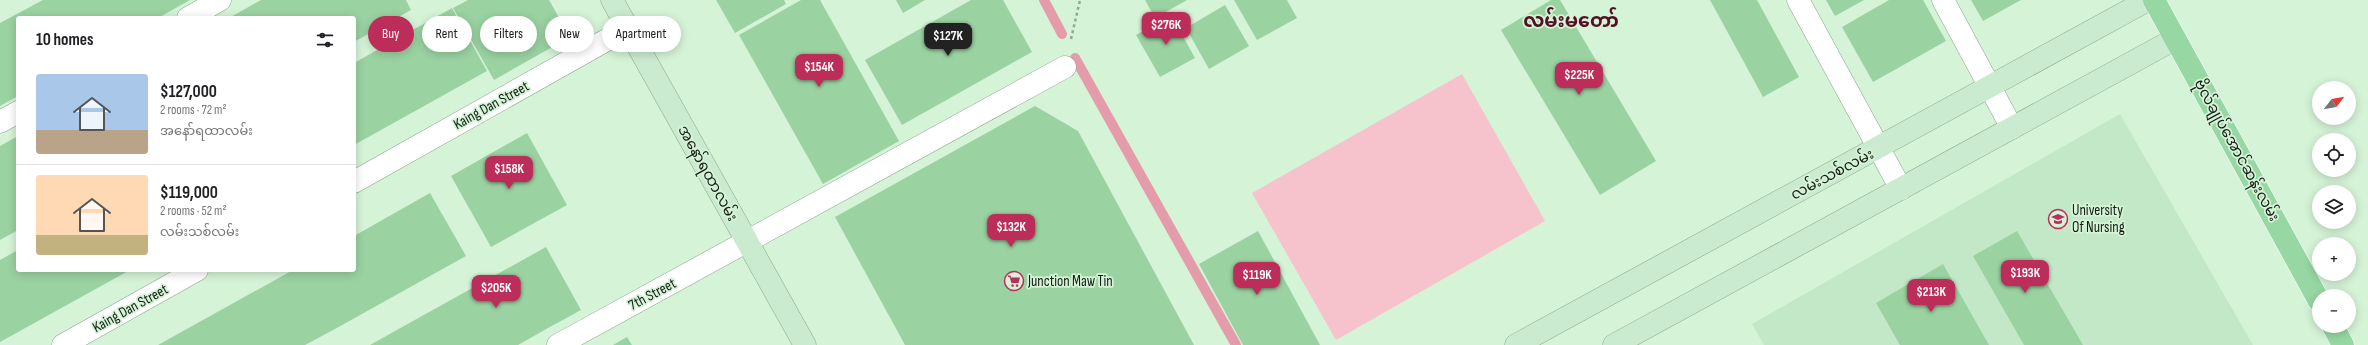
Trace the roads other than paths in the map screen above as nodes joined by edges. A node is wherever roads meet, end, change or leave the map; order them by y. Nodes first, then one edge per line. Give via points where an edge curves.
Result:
1 (220, 0) edge
2 (612, 0) edge
3 (1798, 0) edge
4 (1943, 0) edge
5 (2148, 0) edge
6 (2154, 0) edge
7 (192, 16) edge
8 (621, 16) edge
9 (2176, 39) junction
10 (602, 43) edge
11 (641, 52) edge
12 (1065, 67) road end
13 (1991, 85) junction
14 (16, 113) edge
15 (0, 122) edge
16 (2012, 128) junction
17 (1878, 149) junction
18 (356, 181) edge
19 (1901, 189) junction
20 (747, 242) junction
21 (193, 272) edge
22 (2312, 289) edge
23 (2337, 333) edge
24 (63, 345) edge
25 (558, 345) edge
26 (804, 345) edge
27 (1516, 345) edge
28 (1614, 345) edge
29 (2343, 345) edge

1 - 7 street
2 - 8 main road, အနော်ရထာလမ်း
3 - 17 street
4 - 13 street
5 - 13 main road, လမ်းသစ်လမ်း
6 - 9 main road, ဗိုလ်ချုပ်အောင်ဆန်းလမ်း
9 - 16 main road
9 - 22 main road, ဗိုလ်ချုပ်အောင်ဆန်းလမ်း
10 - 18 street, Kaing Dan Street
11 - 20 main road, အနော်ရထာလမ်း
12 - 20 street, 7th Street
13 - 16 street
13 - 17 main road, လမ်းသစ်လမ်း
14 - 15 street
16 - 19 main road
17 - 19 street
17 - 27 main road, လမ်းသစ်လမ်း
19 - 28 main road
20 - 25 street, 7th Street
20 - 26 main road, အနော်ရထာလမ်း
21 - 24 street, Kaing Dan Street
23 - 29 main road

